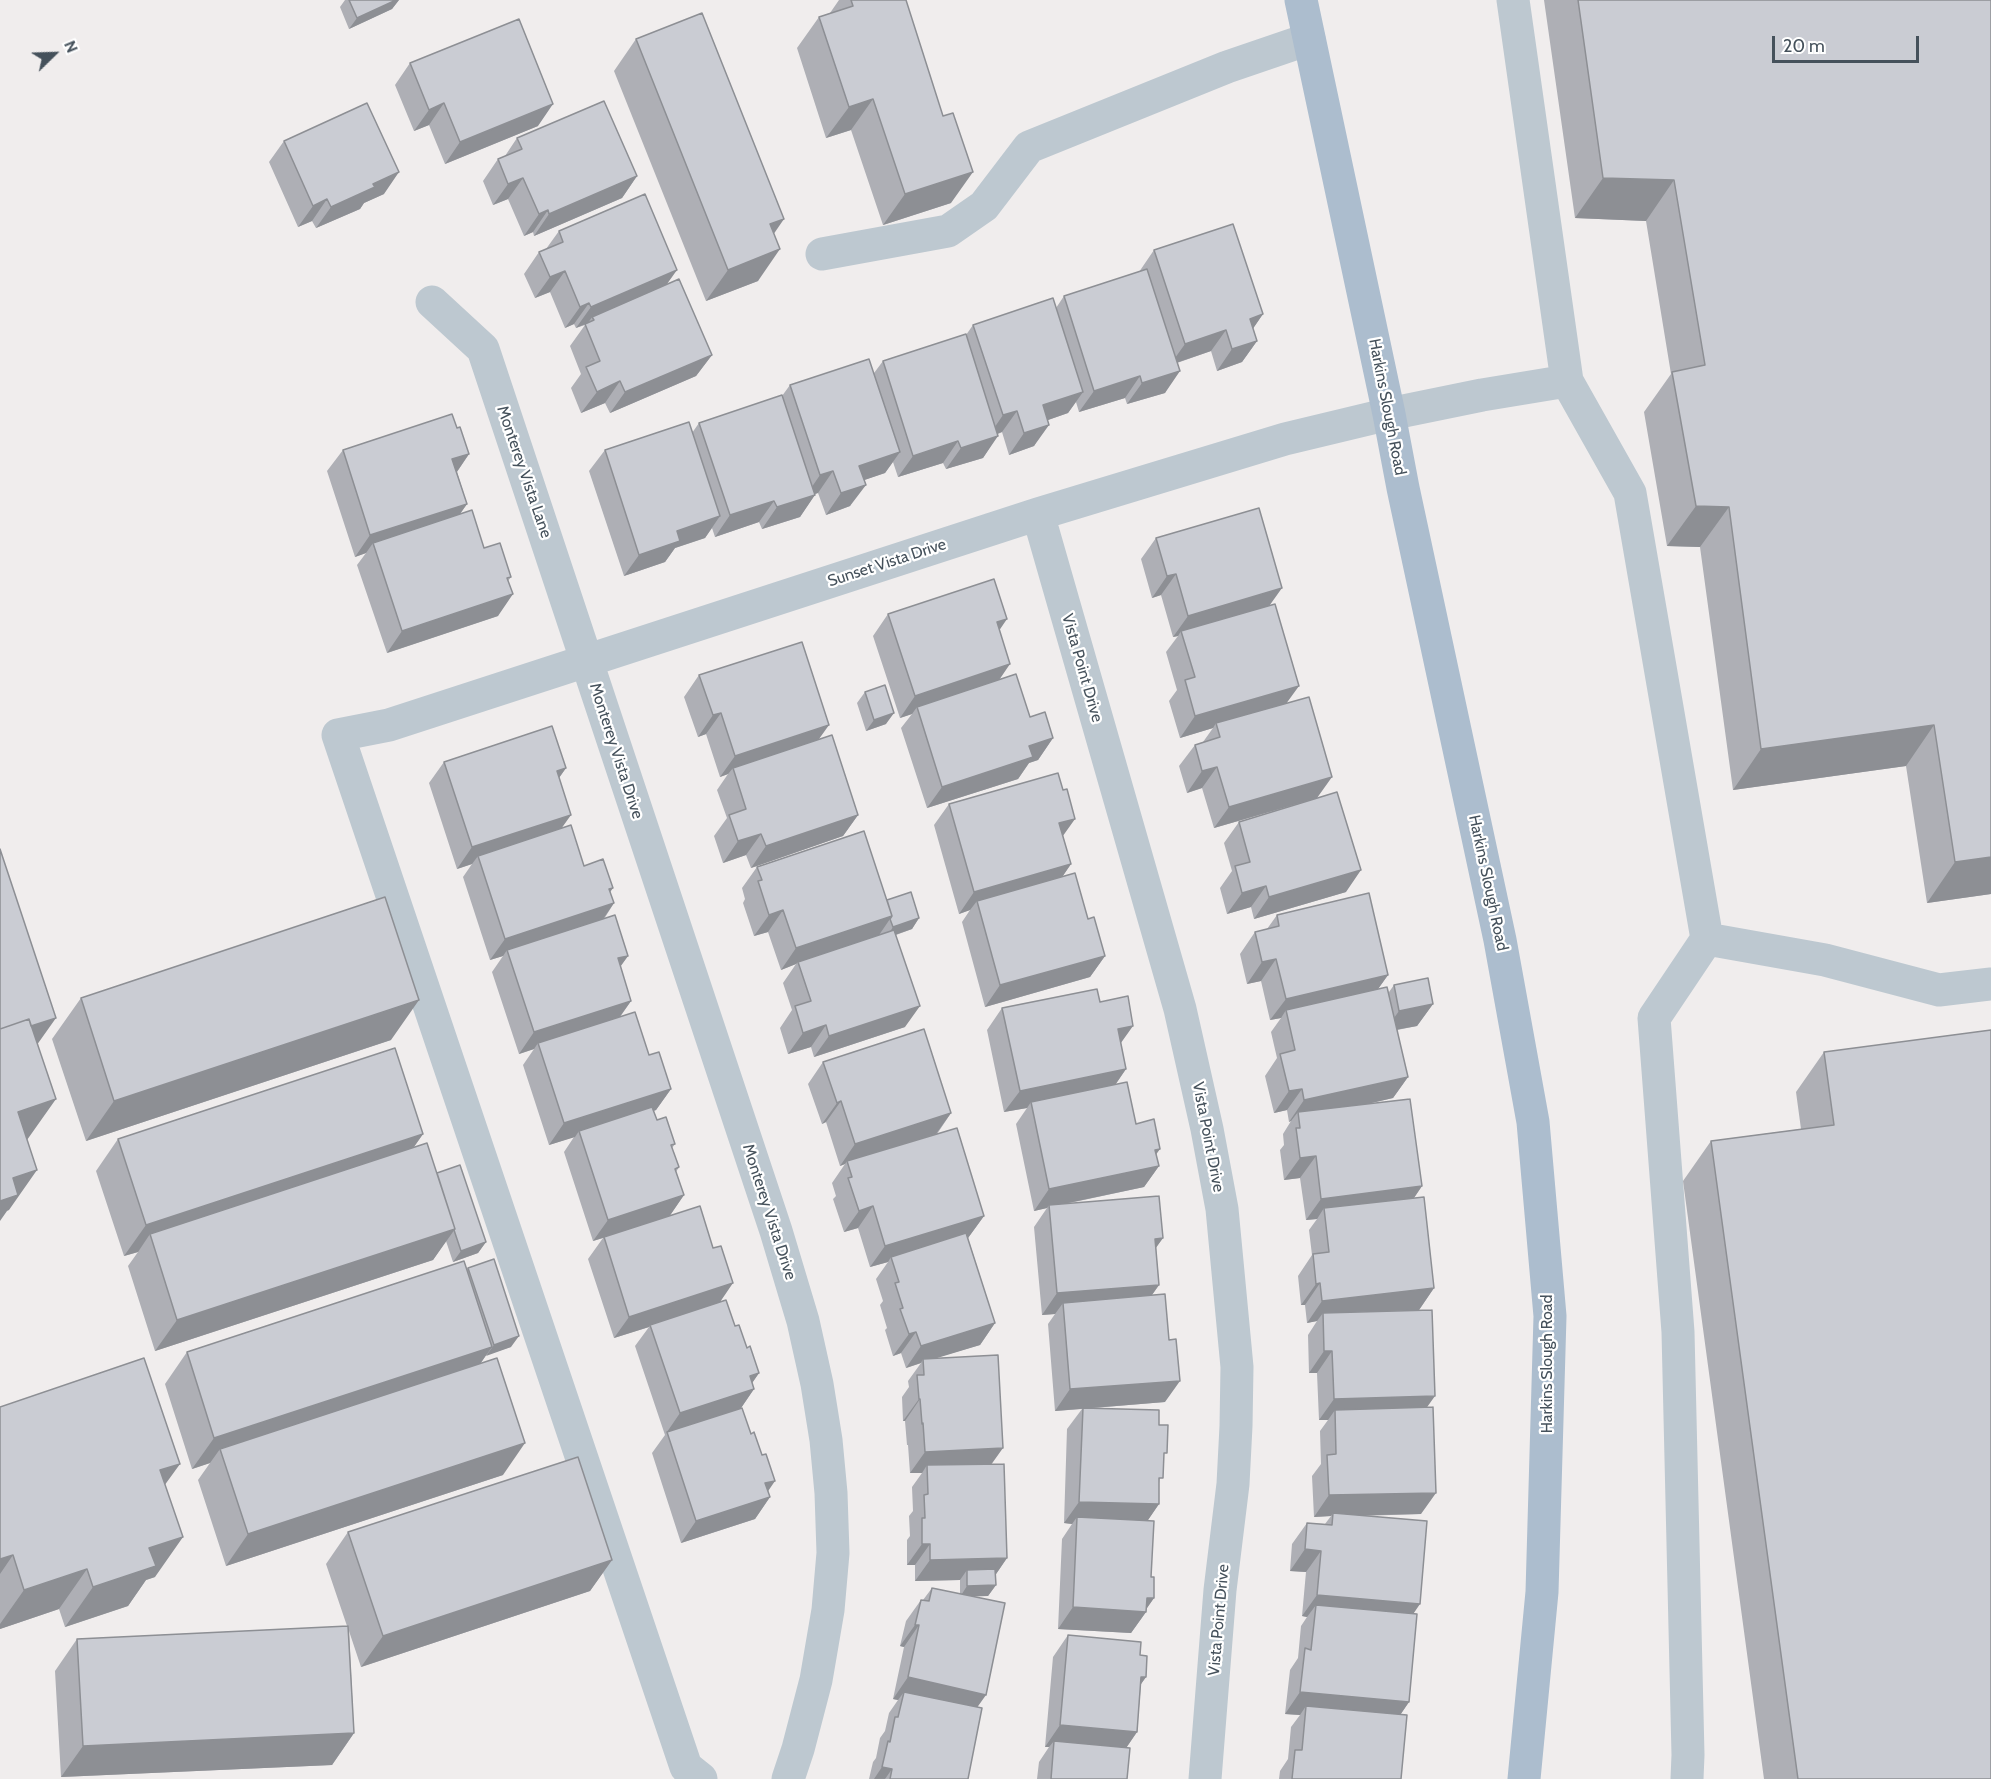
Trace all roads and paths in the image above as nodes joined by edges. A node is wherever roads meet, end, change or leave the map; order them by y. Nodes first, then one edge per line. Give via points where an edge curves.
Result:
1 (1301, 0) edge
2 (1513, 0) edge
3 (1309, 39) junction
4 (822, 254) dead end
5 (432, 302) dead end
6 (1567, 381) junction
7 (1389, 414) junction
8 (1038, 514) junction
9 (587, 661) junction
10 (1707, 939) junction
11 (1991, 984) edge
12 (701, 1779) edge
13 (788, 1779) edge
14 (1205, 1779) edge
15 (1524, 1779) edge
16 (1687, 1779) edge

1 - 3 main road, Harkins Slough Road
2 - 6 street
3 - 4 street via 1227,67 1029,147 984,206 948,231
3 - 7 main road, Harkins Slough Road
5 - 9 street, Monterey Vista Lane via 483,349
6 - 7 street, Sunset Vista Drive
6 - 10 street via 1630,493
7 - 8 street, Sunset Vista Drive via 1285,439
7 - 15 main road, Harkins Slough Road via 1500,940 1533,1122 1550,1316 1542,1592
8 - 9 street, Sunset Vista Drive
8 - 14 street, Vista Point Drive via 1180,1010 1222,1209 1237,1366 1236,1426
9 - 12 street, Sunset Vista Drive via 388,725 338,735 686,1767
9 - 13 street, Monterey Vista Drive via 776,1231 818,1384 830,1483 832,1553 828,1610 816,1680
10 - 11 street via 1825,960 1939,990
10 - 16 street via 1654,1018 1678,1332

